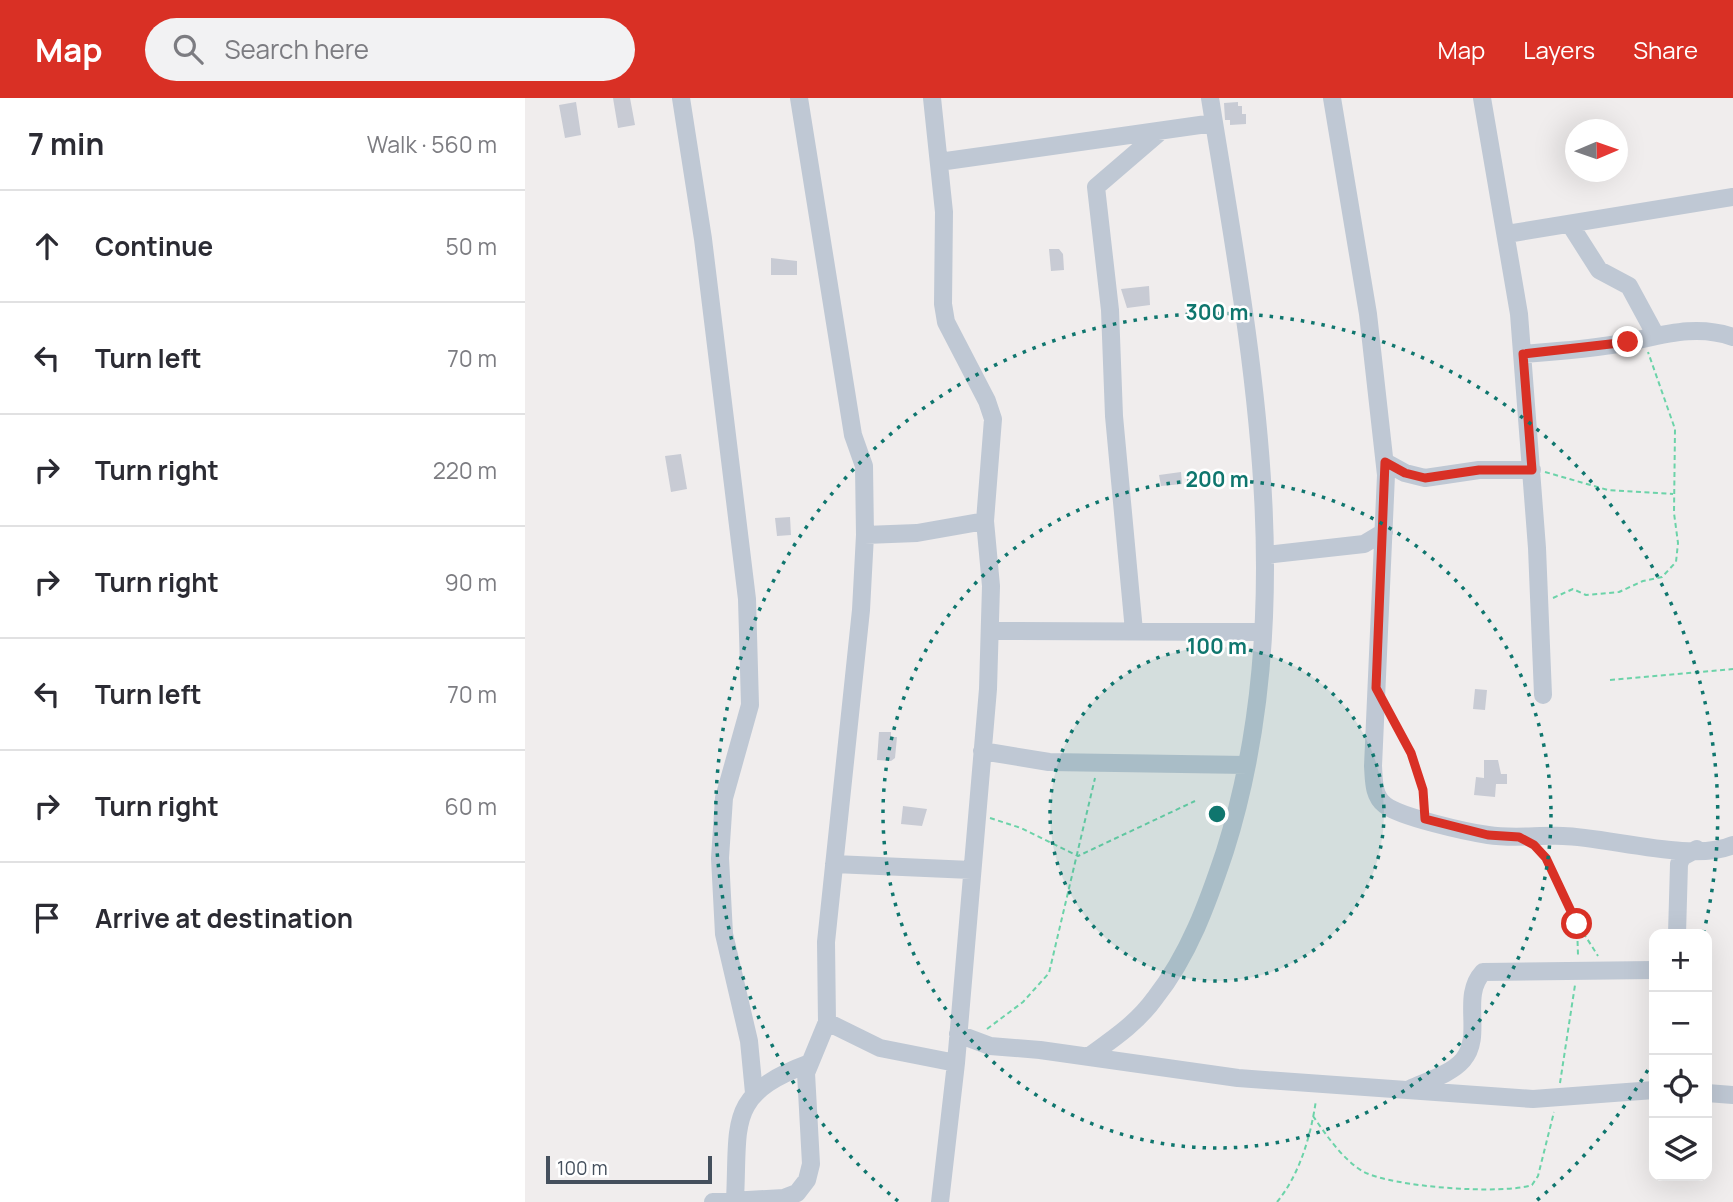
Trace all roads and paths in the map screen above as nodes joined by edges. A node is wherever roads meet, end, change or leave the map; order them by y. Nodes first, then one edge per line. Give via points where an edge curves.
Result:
1 (681, 98) edge
2 (799, 98) edge
3 (932, 98) edge
4 (1210, 98) edge
5 (1332, 98) edge
6 (1482, 98) edge
7 (1214, 123) junction
8 (1160, 132) junction
9 (939, 162) junction
10 (1733, 197) edge
11 (1571, 226) junction
12 (1507, 234) junction
13 (1650, 335) junction
14 (1733, 337) edge
15 (1523, 354) junction
16 (1385, 462) junction
17 (1532, 470) junction
18 (1674, 494) junction
19 (985, 521) junction
20 (1384, 532) junction
21 (866, 535) junction
22 (1266, 555) junction
23 (1539, 605) junction
24 (992, 631) junction
25 (1134, 631) junction
26 (1262, 632) junction
27 (1733, 669) edge
28 (1610, 680) dead end
29 (1543, 695) dead end
30 (1389, 710) dead end
31 (982, 751) junction
32 (1098, 763) junction
33 (1247, 765) junction
34 (1195, 801) dead end
35 (976, 816) junction
36 (1425, 819) junction
37 (1519, 837) junction
38 (1733, 845) edge
39 (1697, 849) junction
40 (1078, 856) junction
41 (834, 864) junction
42 (971, 870) junction
43 (1577, 924) junction
44 (1677, 929) edge
45 (1649, 970) edge
46 (1577, 971) junction
47 (1607, 971) junction
48 (827, 1022) junction
49 (965, 1037) junction
50 (1088, 1057) junction
51 (810, 1063) junction
52 (956, 1063) junction
53 (1318, 1083) junction
54 (1408, 1090) junction
55 (1649, 1090) edge
56 (754, 1093) junction
57 (1712, 1093) edge
58 (1733, 1095) edge
59 (1558, 1098) junction
60 (1314, 1116) junction
61 (735, 1200) junction
62 (713, 1202) edge
63 (940, 1202) edge
64 (1277, 1202) edge

1 - 56 street via 747,599 750,705 724,798 720,872 724,934 749,1041
2 - 21 street via 853,435 864,466
3 - 9 street
4 - 7 street
5 - 16 street via 1370,327
6 - 12 street
7 - 8 street
7 - 22 street via 1257,406
8 - 9 street
8 - 25 street via 1101,181 1096,193 1110,310 1114,416
9 - 19 street via 946,322 992,414
10 - 11 street
11 - 12 street
11 - 13 street via 1599,270 1629,286
12 - 15 street
13 - 14 street via 1705,331
13 - 15 street via 1604,346
13 - 18 path via 1654,373 1674,424
15 - 17 street
16 - 17 street via 1425,478 1479,470
16 - 20 street
17 - 18 path via 1608,490
17 - 23 street
18 - 23 path via 1678,542 1670,571 1619,592 1586,595 1573,589
19 - 21 street via 917,533
19 - 24 street
20 - 22 street via 1364,544
20 - 36 street via 1374,786 1388,808
21 - 41 street
22 - 26 street
23 - 29 street
24 - 25 street
24 - 31 street
25 - 26 street
26 - 33 street via 1256,722
27 - 28 path
30 - 36 path via 1422,785
31 - 32 street via 1049,762
31 - 35 street
32 - 33 street
32 - 40 path
33 - 50 street via 1215,882 1175,970 1130,1026
34 - 40 path
35 - 40 path via 1021,828
35 - 42 street
36 - 37 street via 1488,835
37 - 39 street via 1563,836
37 - 43 path via 1546,858
38 - 39 street
39 - 44 street via 1679,864
40 - 49 path via 1045,980 1009,1014
41 - 42 street
41 - 48 street via 825,949
42 - 49 street
43 - 46 path
43 - 47 path
45 - 47 street
46 - 47 street
46 - 54 street via 1483,972 1475,981 1469,1049 1462,1061
46 - 59 path
48 - 51 street
48 - 52 street via 880,1048
49 - 50 street via 990,1046
49 - 52 street
50 - 53 street via 1238,1078
51 - 56 street via 776,1077
51 - 61 street via 805,1092 811,1164 807,1180 797,1193 784,1198
52 - 63 street
53 - 54 street
53 - 60 path
54 - 59 street
55 - 59 street
56 - 61 street via 738,1124
57 - 58 street
59 - 60 path via 1538,1176 1532,1185 1517,1188 1438,1187 1369,1174 1346,1157
60 - 64 path via 1297,1168
61 - 62 street

